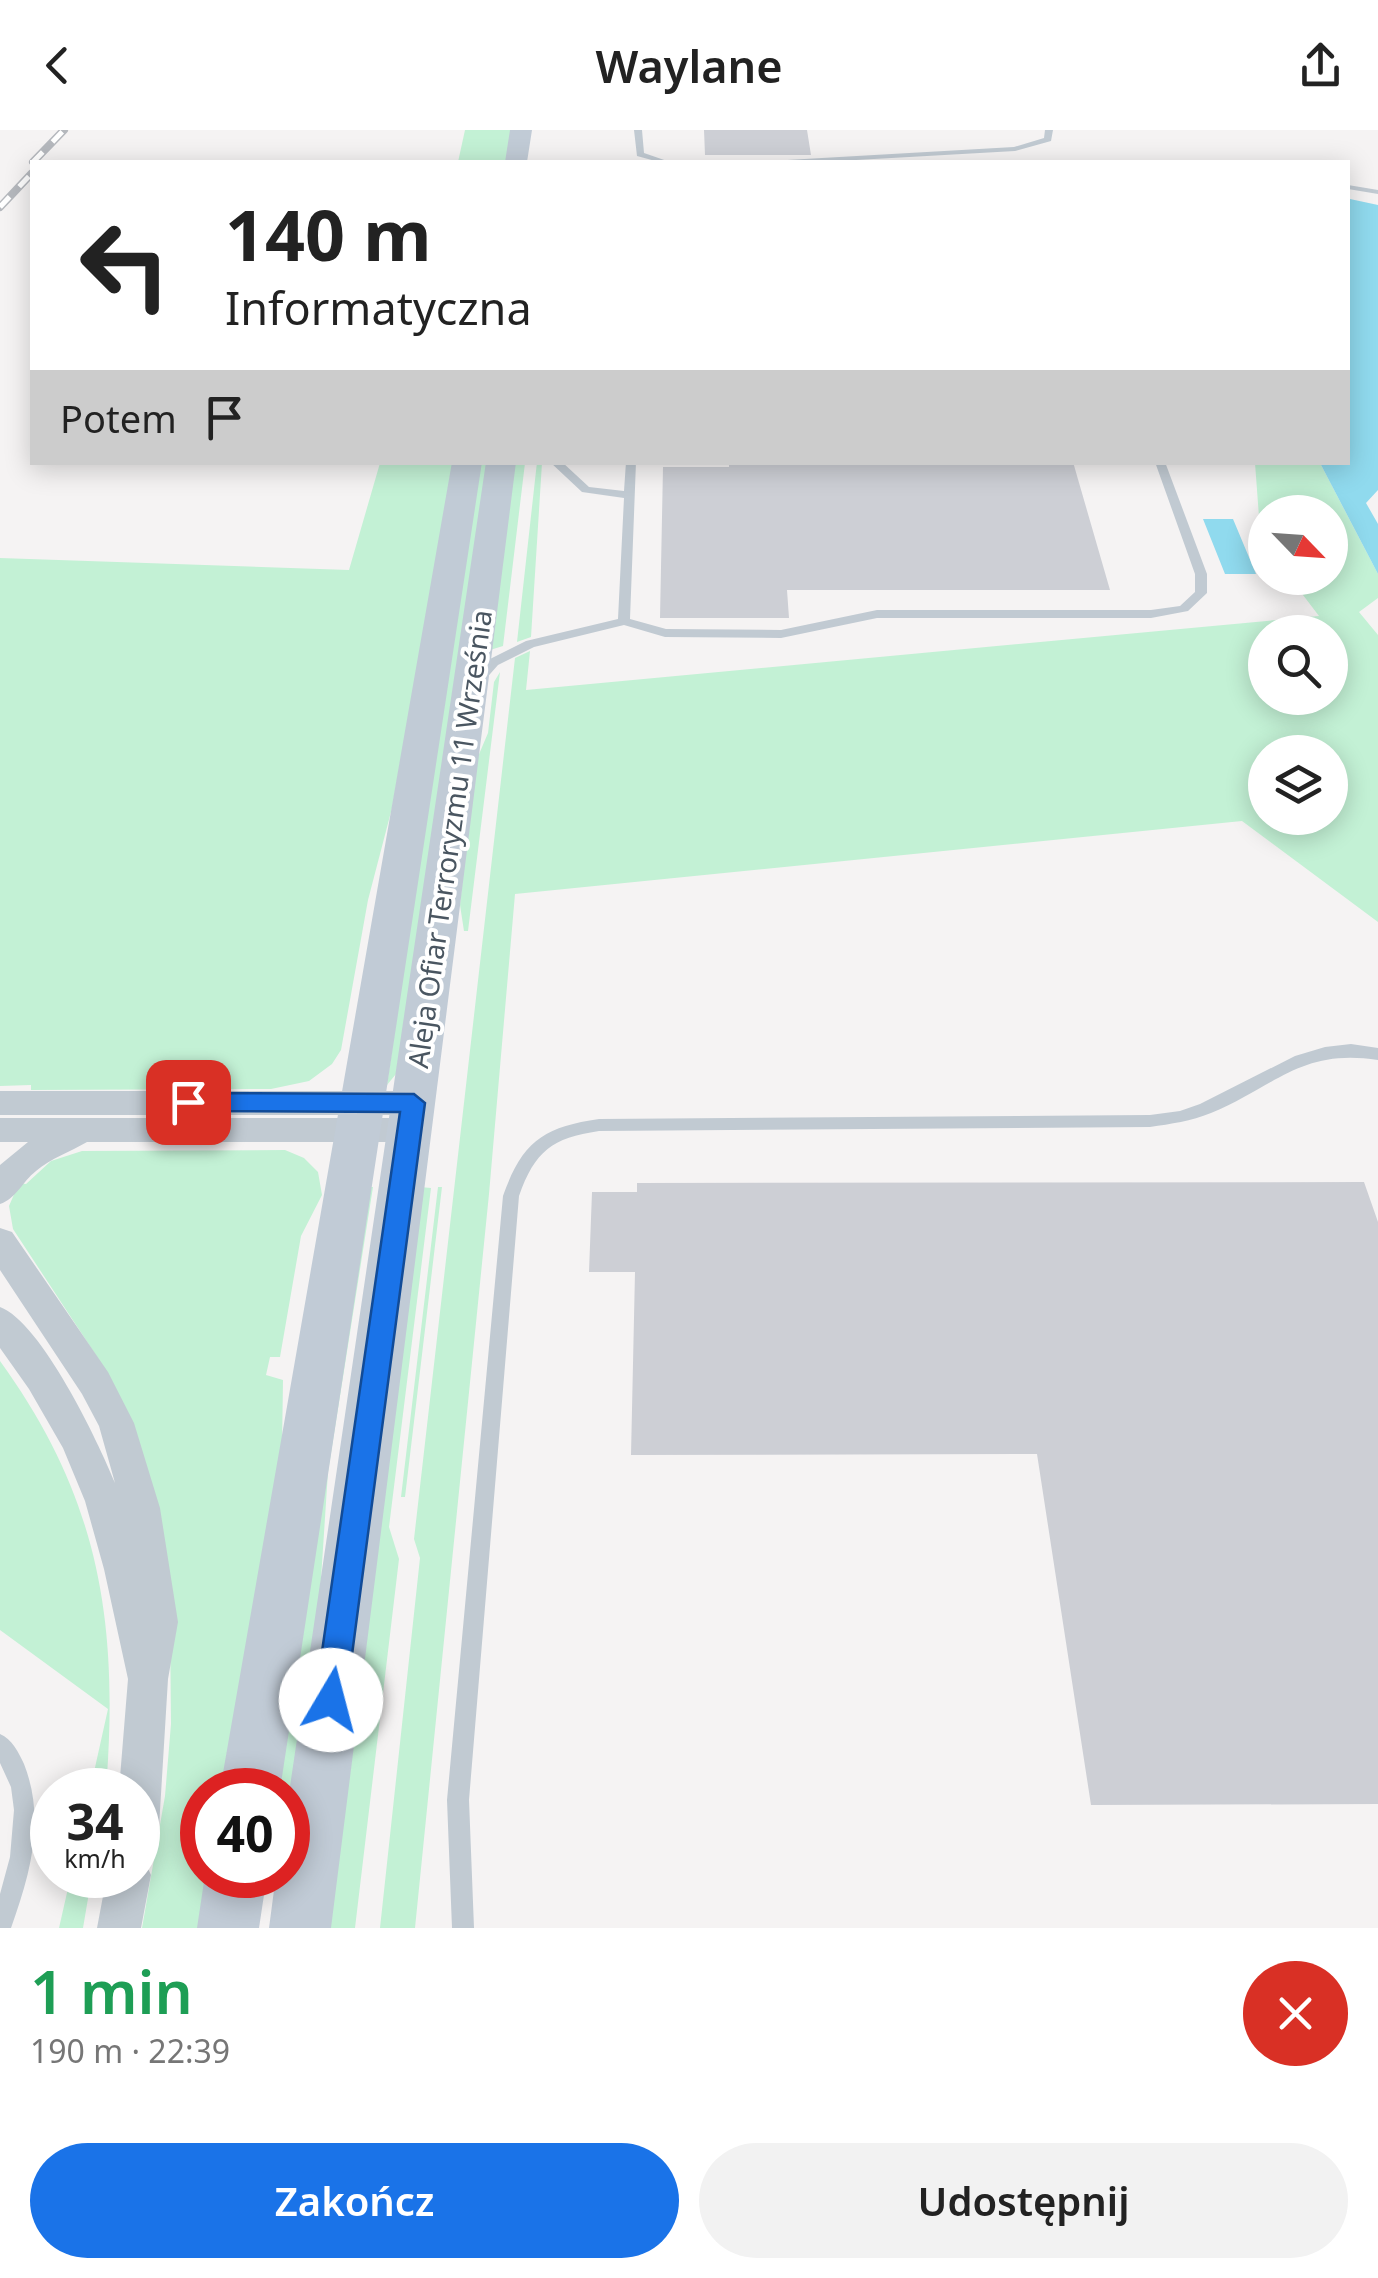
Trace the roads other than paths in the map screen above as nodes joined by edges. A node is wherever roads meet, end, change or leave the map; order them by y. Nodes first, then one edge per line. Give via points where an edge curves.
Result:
1 (521, 130) edge
2 (638, 130) edge
3 (1049, 130) edge
4 (516, 160) edge
5 (660, 160) edge
6 (821, 160) edge
7 (1350, 187) edge
8 (1378, 192) edge
9 (467, 465) edge
10 (501, 465) edge
11 (558, 465) edge
12 (631, 465) edge
13 (1161, 465) edge
14 (630, 495) junction
15 (624, 621) junction
16 (470, 690) junction
17 (1378, 1054) edge
18 (0, 1103) edge
19 (360, 1116) junction
20 (412, 1117) junction
21 (0, 1130) edge
22 (88, 1130) junction
23 (0, 1192) edge
24 (0, 1242) edge
25 (0, 1322) edge
26 (148, 1679) junction
27 (0, 1744) edge
28 (142, 1768) edge
29 (254, 1768) edge
30 (125, 1898) edge
31 (233, 1898) edge
32 (0, 1927) edge
33 (119, 1928) edge
34 (228, 1928) edge
35 (300, 1928) edge
36 (463, 1928) edge

1 - 4 street
2 - 5 lane via 640,154
3 - 6 lane via 1048,139 1015,149
7 - 8 lane
9 - 19 street, Aleja Ofiar Terroryzmu 11 Września
10 - 16 street, Aleja Ofiar Terroryzmu 11 Września
11 - 14 lane via 586,490
12 - 14 lane
13 - 15 lane via 1201,574 1201,593 1184,609 859,616 782,634 666,634
14 - 15 lane
15 - 16 lane via 516,650 494,662
16 - 20 street, Aleja Ofiar Terroryzmu 11 Września
17 - 36 lane via 1338,1048 1311,1054 1181,1117 1150,1121 599,1125 568,1129 532,1150 511,1196 504,1274 458,1800
18 - 19 street
19 - 20 street
19 - 22 street
19 - 29 street, Aleja Ofiar Terroryzmu 11 Września
20 - 35 street, Aleja Ofiar Terroryzmu 11 Września
21 - 22 street
22 - 23 street via 37,1152
24 - 26 street via 95,1383 121,1438 150,1552 158,1622
25 - 26 street via 46,1382 95,1473
26 - 28 street
27 - 32 lane via 16,1771 28,1824
30 - 33 street
31 - 34 street

